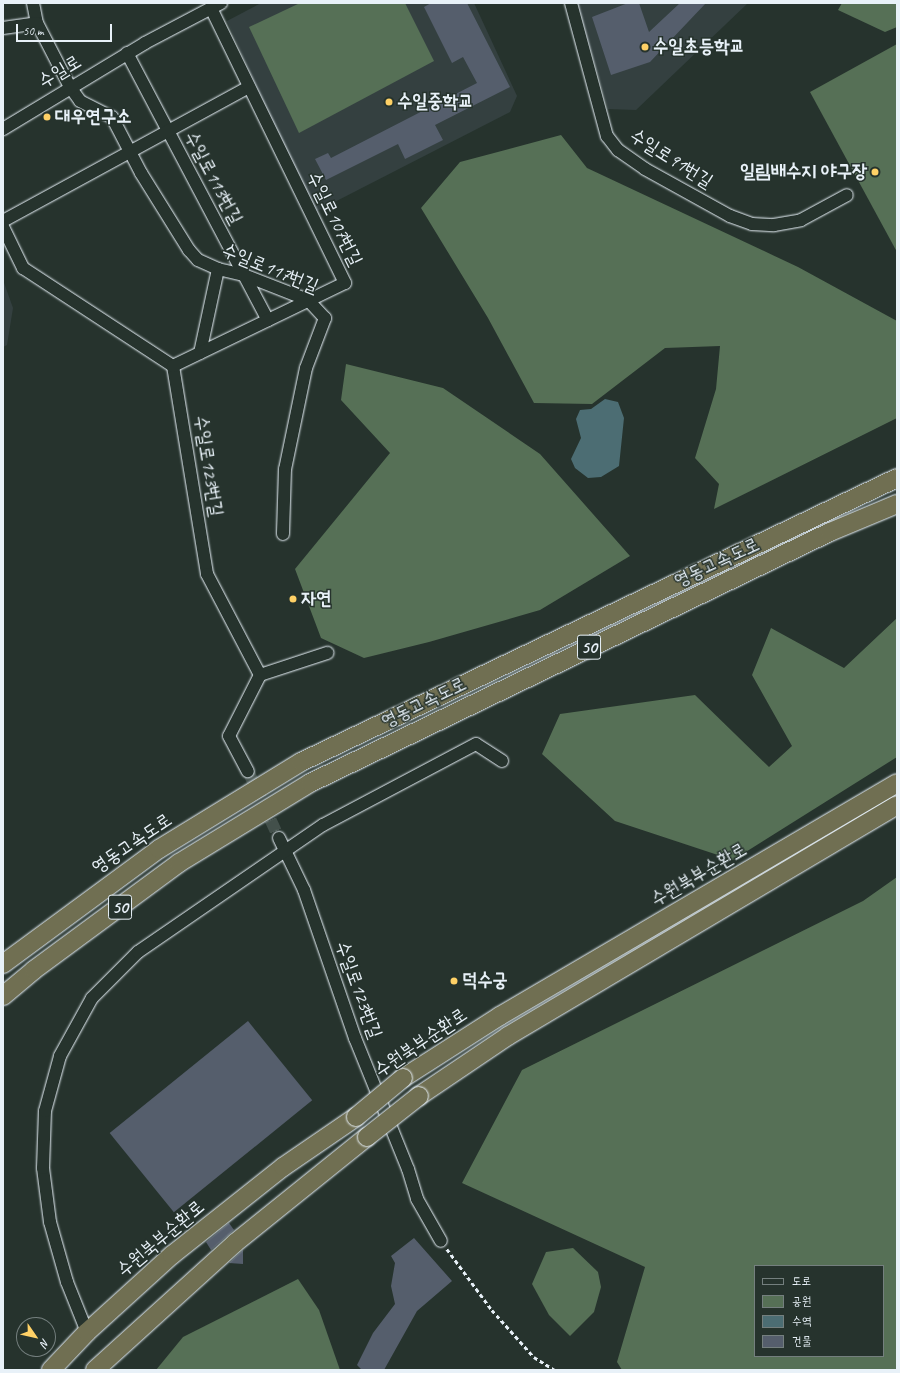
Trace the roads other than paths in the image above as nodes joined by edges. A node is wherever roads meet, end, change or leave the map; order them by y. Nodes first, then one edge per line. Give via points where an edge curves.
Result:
1 (33, 3) edge
2 (570, 3) edge
3 (216, 6) edge
4 (37, 23) junction
5 (3, 28) edge
6 (127, 53) junction
7 (70, 87) junction
8 (249, 87) junction
9 (3, 128) edge
10 (168, 131) junction
11 (130, 152) junction
12 (847, 195) dead end
13 (3, 220) edge
14 (3, 227) edge
15 (218, 269) junction
16 (244, 275) junction
17 (308, 300) junction
18 (268, 320) junction
19 (200, 353) junction
20 (173, 366) junction
21 (897, 478) edge
22 (897, 504) edge
23 (283, 534) dead end
24 (327, 653) dead end
25 (260, 675) junction
26 (502, 761) dead end
27 (248, 771) tunnel mouth
28 (897, 784) edge
29 (897, 805) edge
30 (279, 838) tunnel mouth
31 (284, 851) junction
32 (3, 964) edge
33 (3, 996) edge
34 (441, 1241) road end
35 (87, 1332) junction
36 (51, 1370) edge
37 (95, 1370) edge

1 - 4 street, 수일로117번길
2 - 12 street, 수일로91번길 via 607,136 623,154 730,216 752,224 774,225 801,220
3 - 6 street, 수일로
3 - 8 street, 수일로107번길
4 - 5 street
4 - 7 street, 수일로117번길
6 - 7 street, 수일로
6 - 10 street, 수일로113번길
7 - 9 street, 수일로
7 - 11 street, 수일로117번길 via 80,101 112,117
8 - 10 street
8 - 17 street, 수일로107번길 via 344,283
10 - 11 street
10 - 16 street, 수일로113번길
11 - 13 street
11 - 15 street, 수일로117번길 via 189,250 198,260
14 - 20 street via 23,268
15 - 16 street, 수일로117번길
15 - 19 street
16 - 17 street, 수일로117번길
16 - 18 street, 수일로113번길
17 - 18 street, 수일로107번길
17 - 23 street, 수일로117번길 via 325,318 306,368 285,470
18 - 19 street, 수일로107번길
19 - 20 street, 수일로107번길
20 - 25 street, 수일로123번길 via 207,574
21 - 32 highway, 영동고속도로 / 50 via 301,762 159,849 24,946
22 - 33 highway, 영동고속도로 / 50 via 808,542 310,783 179,864 34,970
24 - 25 street
25 - 27 street via 229,736
26 - 31 street via 476,744 465,748 323,825
28 - 35 highway, 수원북부순환로, bridge via 500,1016 403,1078 356,1117 283,1167 210,1224
29 - 37 highway, bridge via 508,1036 420,1096 235,1243
30 - 31 street, 수일로123번길
31 - 34 street, 수일로123번길 via 304,890 417,1199
31 - 35 street via 138,952 92,998 60,1056 45,1111 43,1168 50,1222 67,1282
35 - 36 highway, 수원북부순환로

